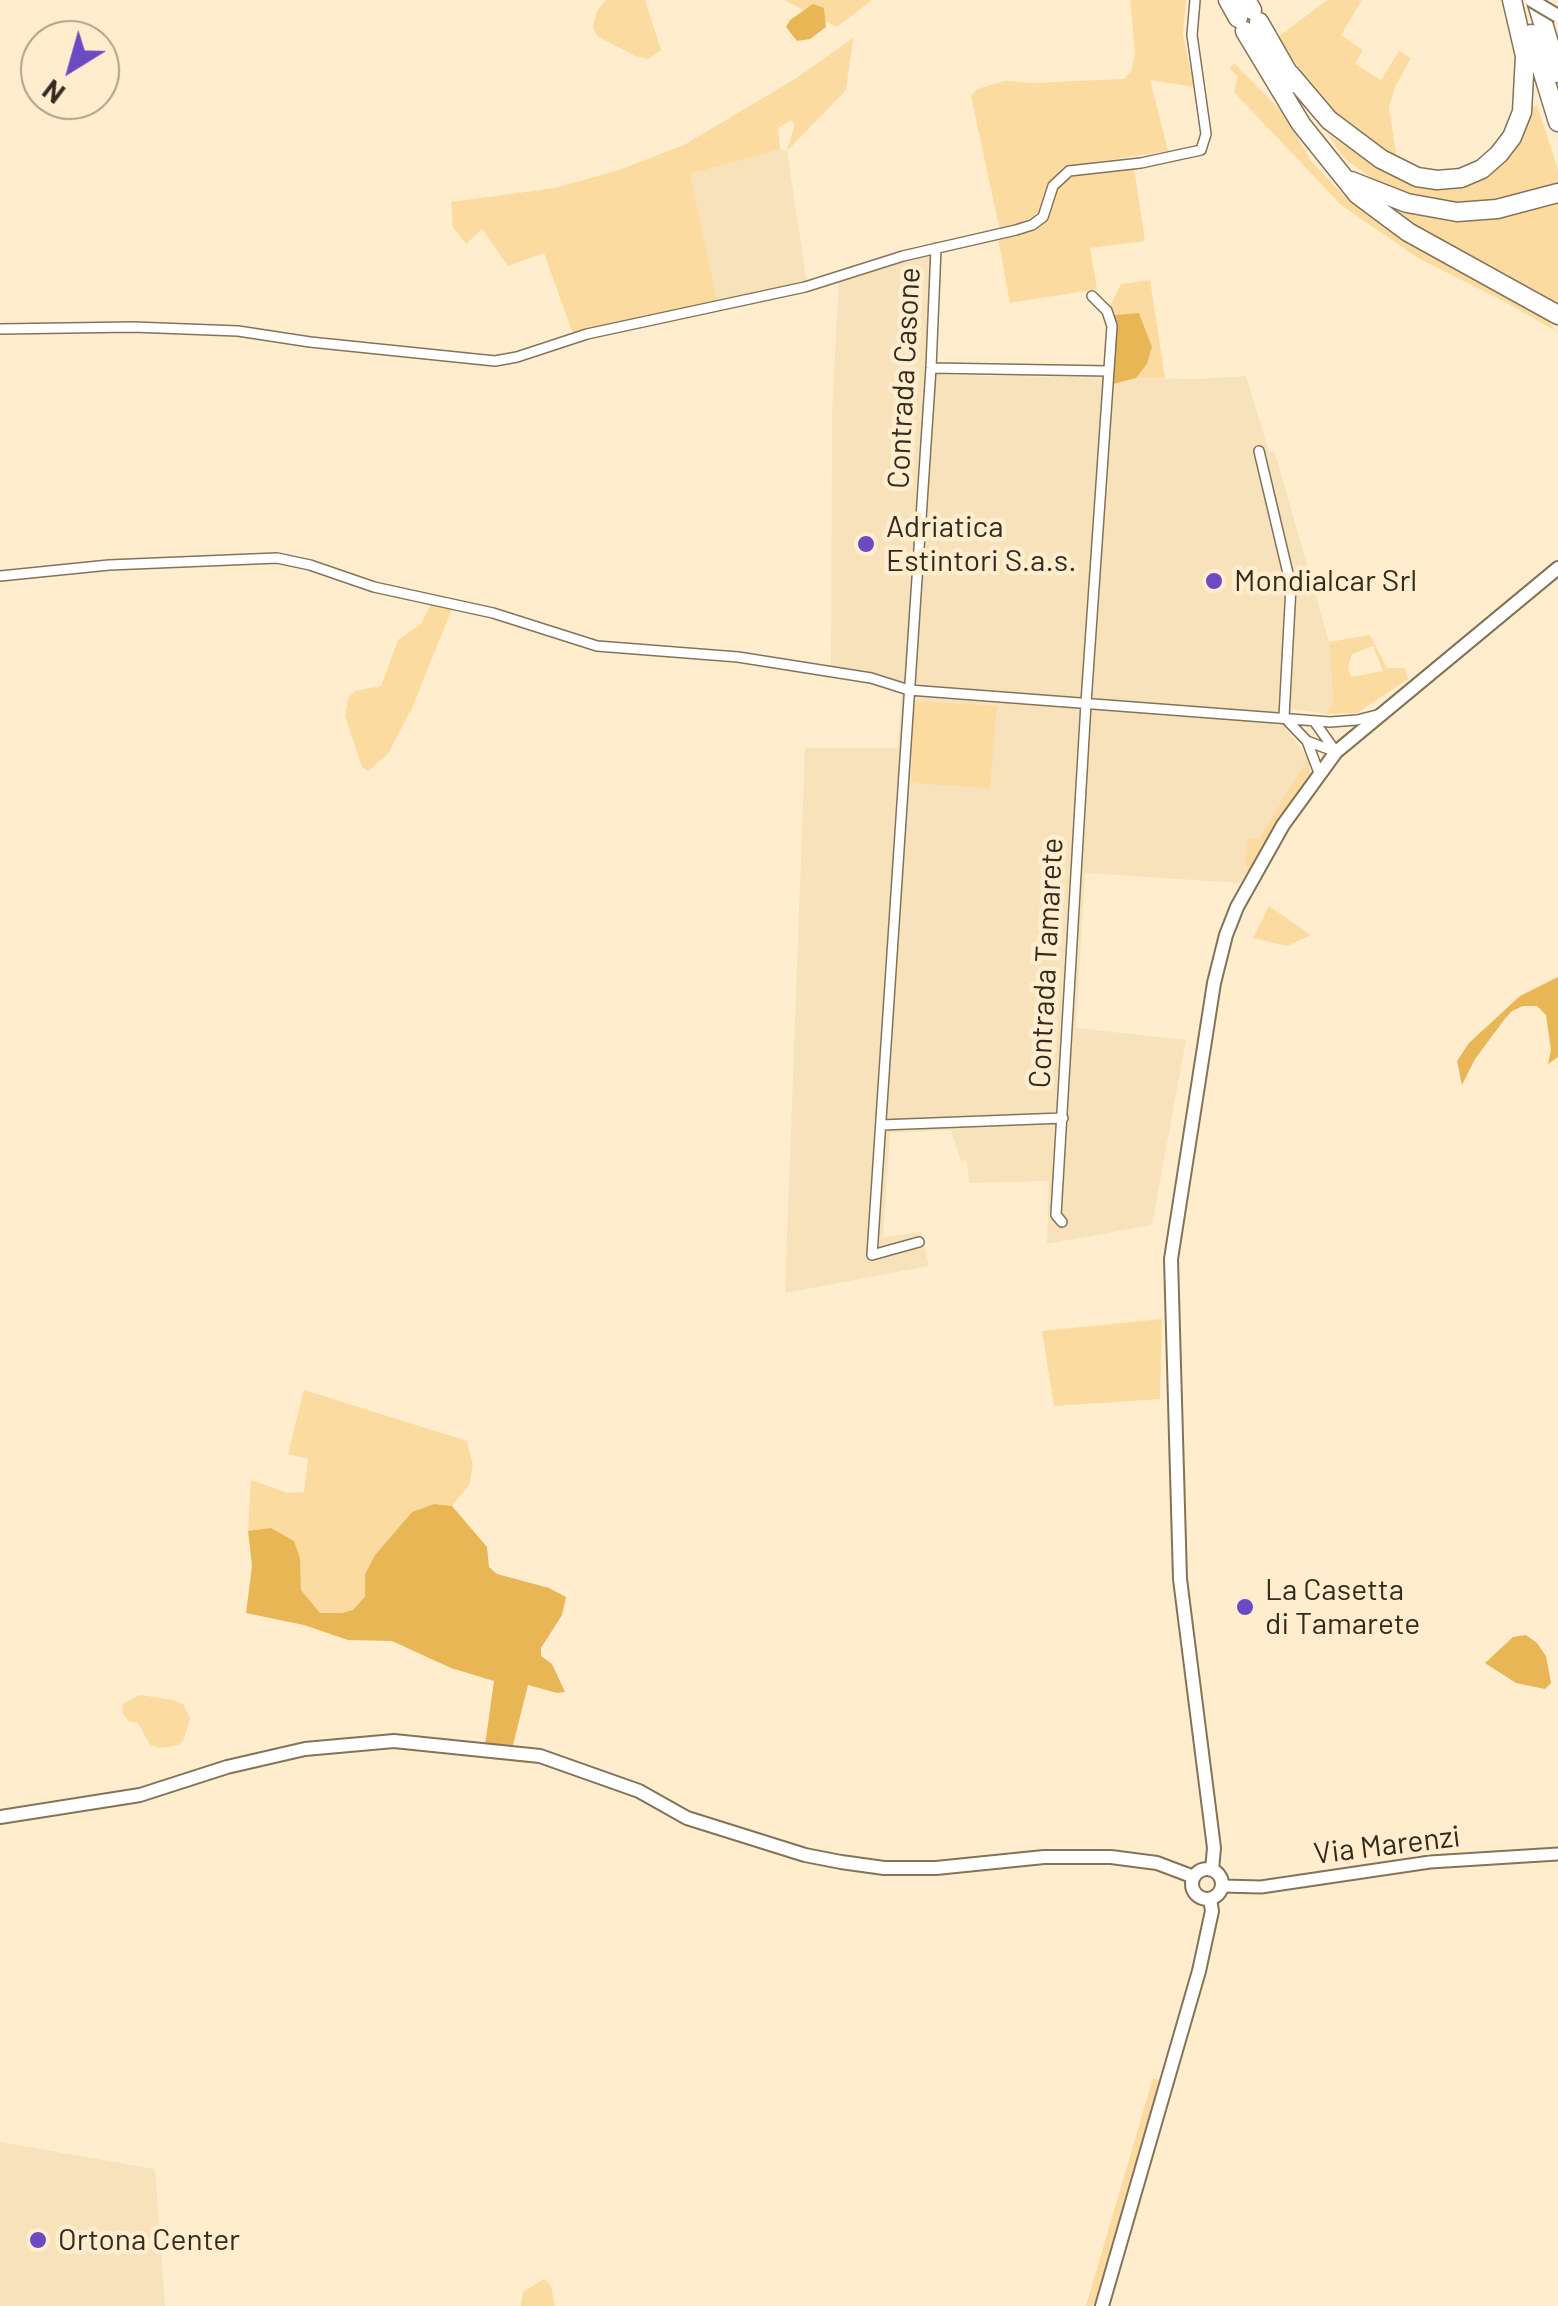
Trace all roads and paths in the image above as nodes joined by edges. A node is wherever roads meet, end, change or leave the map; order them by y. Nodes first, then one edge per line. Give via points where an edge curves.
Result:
1 (1194, 0) edge
2 (1228, 0) edge
3 (1512, 0) edge
4 (1521, 0) edge
5 (1533, 0) edge
6 (1248, 16) edge
7 (1558, 16) edge
8 (1558, 72) edge
9 (1290, 74) junction
10 (1558, 122) edge
11 (1338, 173) junction
12 (1374, 190) junction
13 (1558, 192) edge
14 (936, 248) junction
15 (1092, 296) dead end
16 (1558, 315) edge
17 (0, 328) edge
18 (931, 368) junction
19 (1109, 371) junction
20 (1259, 452) dead end
21 (1558, 568) edge
22 (0, 576) edge
23 (910, 690) junction
24 (1086, 703) junction
25 (1377, 714) junction
26 (1284, 716) junction
27 (1313, 720) junction
28 (1306, 741) junction
29 (1336, 752) junction
30 (1319, 773) junction
31 (1063, 1118) junction
32 (881, 1125) junction
33 (1062, 1222) dead end
34 (918, 1242) dead end
35 (0, 1816) edge
36 (0, 1824) edge
37 (1558, 1854) edge
38 (1212, 1870) junction
39 (1194, 1877) junction
40 (1222, 1886) junction
41 (1210, 1899) junction
42 (1102, 2306) edge

1 - 14 street via 1192,36 1206,134 1200,150 1069,171 1032,225
2 - 6 highway
3 - 9 highway via 1525,56 1522,112 1499,154 1460,178 1417,176 1380,160 1329,120
4 - 10 highway
5 - 7 main road, bridge
5 - 8 highway
6 - 9 highway
6 - 11 highway via 1286,102
9 - 12 highway via 1316,130
11 - 12 highway
11 - 16 highway via 1408,232
12 - 13 highway via 1447,212 1485,211
14 - 17 street via 805,287 496,360 238,330
14 - 18 street, Contrada Casone
15 - 19 street, Contrada Tamarete via 1112,326
18 - 19 street
18 - 23 street, Contrada Casone
19 - 24 street, Contrada Tamarete
20 - 26 street via 1291,586
21 - 25 main road
22 - 23 street via 277,558 493,612 598,646 738,657
23 - 24 street
23 - 32 street, Contrada Casone
24 - 26 street
24 - 31 street, Contrada Tamarete
25 - 27 street
25 - 29 main road
26 - 27 street
26 - 28 street
27 - 29 street
28 - 29 street
28 - 30 street
29 - 30 main road
30 - 38 main road via 1283,825 1226,936 1171,1260 1180,1579
31 - 32 street
31 - 33 street, Contrada Tamarete via 1056,1215
32 - 34 street, Contrada Casone via 872,1256
35 - 36 street
35 - 39 main road via 140,1795 305,1749 394,1741 540,1756 638,1791 688,1818 841,1862 936,1868 1111,1858 1157,1863
37 - 40 street, Via Marenzi
38 - 39 main road
38 - 40 main road
39 - 41 main road via 1196,1895
40 - 41 main road
41 - 42 main road via 1199,1972

